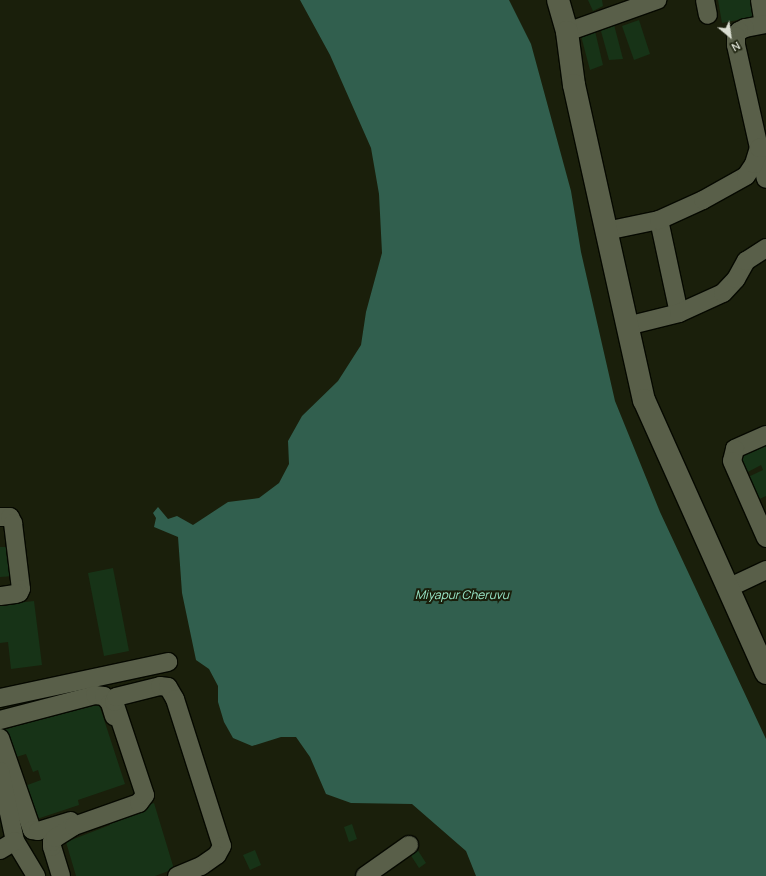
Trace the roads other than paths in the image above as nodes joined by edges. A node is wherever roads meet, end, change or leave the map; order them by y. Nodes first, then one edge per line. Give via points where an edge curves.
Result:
1 (558, 0) edge
2 (657, 0) edge
3 (760, 0) edge
4 (765, 24) edge
5 (567, 32) junction
6 (762, 147) edge
7 (766, 179) edge
8 (659, 220) junction
9 (606, 231) junction
10 (766, 248) edge
11 (678, 312) junction
12 (627, 326) junction
13 (766, 435) edge
14 (0, 517) edge
15 (766, 538) edge
16 (766, 570) edge
17 (728, 588) junction
18 (0, 596) edge
19 (168, 662) dead end
20 (766, 673) edge
21 (0, 698) edge
22 (0, 720) edge
23 (0, 738) edge
24 (10, 772) edge
25 (15, 841) junction
26 (409, 844) dead end
27 (0, 850) edge
28 (60, 875) edge
29 (36, 876) edge
30 (177, 876) edge
31 (365, 876) edge

1 - 5 street
2 - 5 street
3 - 4 street
4 - 6 street via 739,31 736,36 736,45
5 - 9 street via 574,85
6 - 7 street
6 - 8 street via 746,176 704,200
8 - 9 street
8 - 11 street
9 - 12 street
10 - 11 street via 746,261 736,279 723,293
11 - 12 street
12 - 17 street via 644,400
13 - 15 street via 734,449 732,461
14 - 18 street via 10,518 13,523 21,588 19,593
16 - 17 street
17 - 20 street
19 - 21 street
22 - 24 street via 95,695 104,696 110,703 137,795 133,802 38,831 32,830
23 - 24 street
24 - 25 street
25 - 27 street
25 - 29 street
26 - 31 street
28 - 30 street via 52,847 54,838 74,826 139,804 145,795 114,702 116,697 160,686 168,687 175,698 222,846 217,855 206,863

